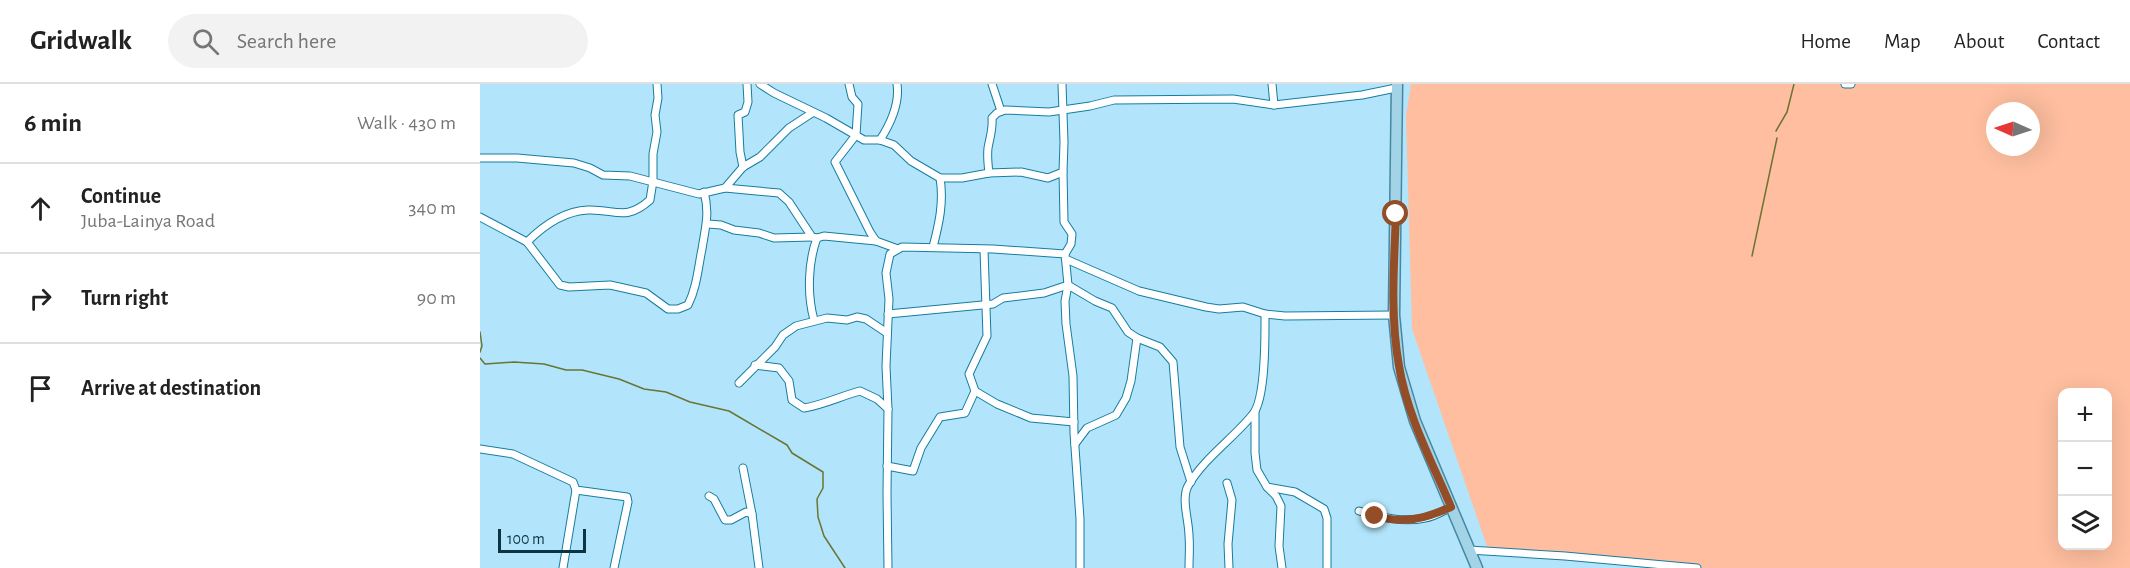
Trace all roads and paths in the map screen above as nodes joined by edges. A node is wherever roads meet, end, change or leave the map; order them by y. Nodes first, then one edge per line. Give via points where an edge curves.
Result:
1 (657, 84) edge
2 (747, 84) edge
3 (760, 84) edge
4 (849, 84) edge
5 (897, 84) edge
6 (992, 84) edge
7 (1062, 84) edge
8 (1272, 84) edge
9 (1845, 84) edge
10 (1851, 84) edge
11 (1396, 86) edge
12 (1274, 105) junction
13 (1063, 109) junction
14 (1001, 111) junction
15 (812, 112) junction
16 (856, 135) junction
17 (880, 140) junction
18 (480, 158) edge
19 (743, 167) junction
20 (1063, 172) junction
21 (988, 173) junction
22 (940, 178) junction
23 (653, 181) junction
24 (725, 188) junction
25 (704, 192) junction
26 (480, 217) edge
27 (708, 224) junction
28 (815, 238) junction
29 (876, 241) junction
30 (526, 242) junction
31 (933, 248) junction
32 (898, 249) junction
33 (984, 250) junction
34 (1066, 257) junction
35 (1068, 285) junction
36 (986, 305) junction
37 (888, 314) junction
38 (1265, 314) junction
39 (1394, 315) junction
40 (814, 320) junction
41 (887, 333) junction
42 (1137, 338) junction
43 (755, 365) junction
44 (739, 383) dead end
45 (975, 391) junction
46 (888, 409) junction
47 (1255, 412) junction
48 (1074, 422) junction
49 (1075, 444) junction
50 (480, 449) edge
51 (887, 466) junction
52 (744, 468) dead end
53 (1191, 482) junction
54 (1227, 483) dead end
55 (1267, 487) junction
56 (576, 490) junction
57 (709, 496) dead end
58 (1451, 507) junction
59 (1359, 511) dead end
60 (752, 514) junction
61 (1469, 550) junction
62 (1475, 566) edge
63 (563, 568) edge
64 (614, 568) edge
65 (759, 568) edge
66 (888, 568) edge
67 (1080, 568) edge
68 (1189, 568) edge
69 (1229, 568) edge
70 (1282, 568) edge
71 (1327, 568) edge
72 (1697, 568) edge

1 - 23 street
2 - 19 street via 748,102 745,112 738,115
3 - 15 street
4 - 16 street via 858,104
5 - 17 street via 896,106
6 - 14 street
7 - 13 street
8 - 12 street
9 - 10 street
11 - 12 street via 1362,95
11 - 39 main road
12 - 13 street via 1233,99 1114,100
13 - 14 street
13 - 20 street
14 - 21 street via 992,118
15 - 16 street
15 - 19 street
16 - 17 street via 864,141
16 - 29 street via 836,162
17 - 22 street
18 - 23 street via 574,163 603,175
19 - 24 street
20 - 21 street via 1048,178 1022,172
20 - 34 street via 1064,222 1072,234
21 - 22 street
22 - 31 street via 943,194
23 - 25 street via 699,194
23 - 30 street via 650,200 642,208 626,214 588,210 572,213 549,222
24 - 25 street
24 - 28 street via 779,193
25 - 27 street
26 - 30 street
27 - 28 street via 774,238
27 - 30 street via 695,292 688,305 678,309 668,309 646,292 610,285 560,285
28 - 29 street
28 - 40 street via 810,275
29 - 32 street
31 - 32 street
31 - 33 street
32 - 37 street via 890,254 888,263
33 - 34 street
33 - 36 street
34 - 35 street
34 - 38 street via 1138,291 1206,307 1243,307
35 - 36 street
35 - 42 street via 1112,308 1128,332
35 - 48 street via 1066,324
36 - 37 street
36 - 45 street via 987,336 969,374
37 - 41 street
38 - 39 street
38 - 47 street via 1261,389
39 - 58 main road via 1405,391
40 - 41 street via 857,317
40 - 43 street via 783,335
41 - 46 street
42 - 49 street via 1126,398 1116,415 1087,428
42 - 53 street via 1160,347 1173,362 1180,447
43 - 44 street
43 - 46 street via 779,368 789,381 792,400 804,408 860,391
45 - 48 street via 1031,418
45 - 51 street via 965,413 940,417 921,448 913,471
46 - 51 street
47 - 53 street
47 - 55 street via 1257,470
48 - 49 street
49 - 67 street
50 - 56 street via 513,454 573,482
51 - 66 street
52 - 60 street
53 - 68 street via 1186,501
54 - 69 street via 1232,500
55 - 70 street via 1281,506
55 - 71 street via 1295,492 1324,509
56 - 63 street
56 - 64 street via 627,499
57 - 60 street via 725,520 746,512
58 - 59 street via 1428,518 1413,519 1383,518
58 - 61 main road
60 - 65 street
61 - 62 main road
61 - 72 street

